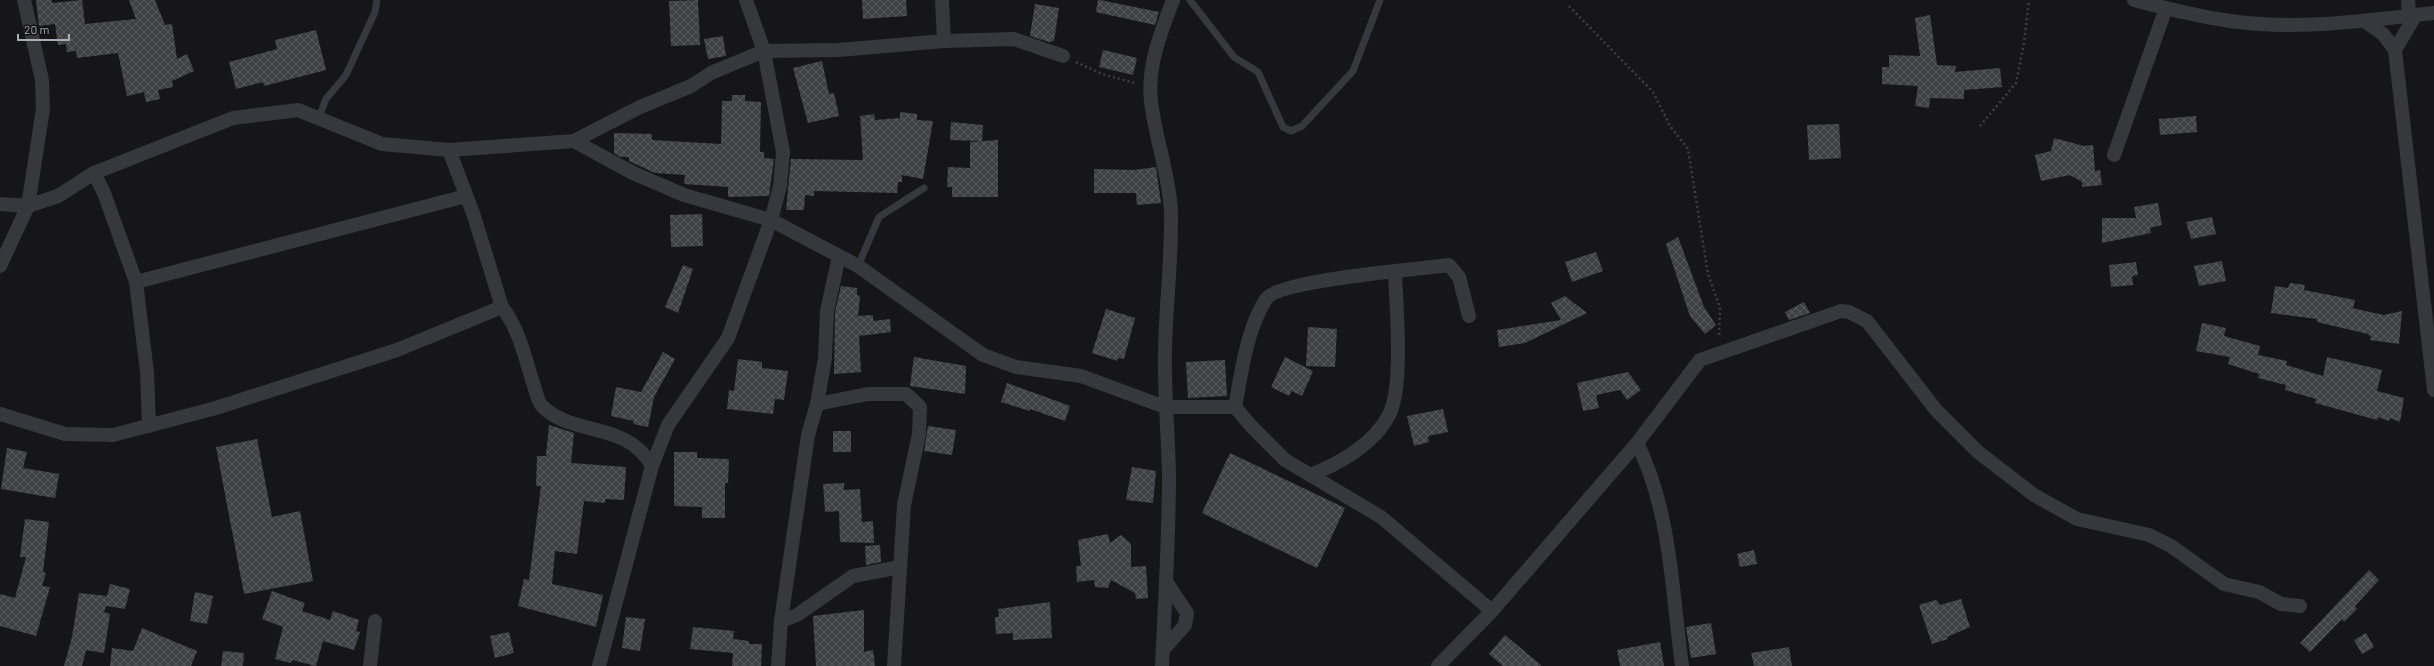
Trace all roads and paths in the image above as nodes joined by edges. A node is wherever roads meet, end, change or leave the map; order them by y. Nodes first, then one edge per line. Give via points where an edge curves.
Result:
1 (24, 0) edge
2 (377, 0) edge
3 (746, 0) edge
4 (942, 0) edge
5 (1173, 0) edge
6 (1190, 0) edge
7 (1380, 0) edge
8 (2029, 0) edge
9 (2134, 0) edge
10 (2408, 0) edge
11 (1569, 6) dead end
12 (2166, 8) junction
13 (2434, 13) edge
14 (2412, 17) junction
15 (2366, 22) junction
16 (944, 41) junction
17 (2395, 50) junction
18 (764, 51) junction
19 (1063, 56) joint
20 (1151, 88) junction
21 (318, 119) junction
22 (1980, 126) dead end
23 (574, 141) junction
24 (449, 150) junction
25 (2114, 155) dead end
26 (94, 173) junction
27 (924, 188) dead end
28 (466, 196) junction
29 (0, 204) edge
30 (28, 206) junction
31 (772, 220) junction
32 (839, 256) junction
33 (0, 266) edge
34 (858, 266) junction
35 (1395, 272) junction
36 (136, 282) junction
37 (502, 307) junction
38 (1469, 316) dead end
39 (2430, 322) edge
40 (1718, 353) junction
41 (2434, 390) edge
42 (817, 404) junction
43 (1165, 407) junction
44 (1235, 407) junction
45 (0, 414) edge
46 (149, 426) junction
47 (1637, 443) junction
48 (652, 466) junction
49 (1310, 475) junction
50 (900, 567) junction
51 (1167, 583) junction
52 (2300, 606) dead end
53 (1492, 611) junction
54 (376, 621) dead end
55 (781, 622) junction
56 (1163, 650) junction
57 (370, 666) edge
58 (599, 666) edge
59 (778, 666) edge
60 (894, 666) edge
61 (1162, 666) edge
62 (1438, 666) edge
63 (1682, 666) edge

1 - 30 street via 42,80 43,109
2 - 21 lane via 375,12 346,75 326,99
3 - 18 street
4 - 16 street
5 - 20 street via 1158,39
6 - 7 lane via 1234,57 1258,72 1283,127 1291,131 1302,126 1353,71
8 - 22 path via 2016,83
9 - 12 street
10 - 14 street
11 - 40 path via 1653,92 1670,126 1688,149 1708,274 1720,308
12 - 15 street via 2237,22
12 - 25 street
13 - 14 street
14 - 15 street
14 - 17 street
15 - 17 street via 2384,34
16 - 18 street via 839,50
16 - 19 street via 1014,40
17 - 39 street
18 - 23 street via 711,73 691,86 638,108
18 - 31 street via 783,152 780,186
19 - 20 path via 1102,74
20 - 43 street via 1150,100 1168,184 1170,210
21 - 24 street via 382,144
21 - 26 street via 298,110 233,118
23 - 24 street
23 - 31 street via 633,173 684,195
24 - 28 street
26 - 30 street via 58,196
26 - 36 street via 104,193
27 - 34 lane via 879,217
28 - 36 street
28 - 37 street
29 - 30 street
30 - 33 street
31 - 32 street
31 - 48 street via 728,338 668,425
32 - 34 street
32 - 42 street via 827,311 825,358
34 - 43 street via 983,355 1016,367 1080,376
35 - 38 street via 1449,265 1459,277
35 - 44 street via 1300,284 1275,291 1266,298 1250,335
35 - 49 street via 1398,350 1395,392 1389,414 1377,431 1346,457
36 - 46 street via 147,372
37 - 46 street via 397,350 216,408
37 - 48 street via 512,321 541,405 553,415 628,441 644,452
39 - 41 street
40 - 47 street via 1700,360
40 - 52 street via 1841,311 1849,312 1867,321 1936,410 1978,452 2034,495 2077,519 2148,535 2171,546 2224,584 2259,592 2281,604
42 - 50 street via 868,394 906,394 920,407 918,434 904,505
42 - 55 street via 808,435
43 - 44 street
43 - 51 street via 1169,472
44 - 49 street via 1285,460
45 - 46 street via 65,434 113,435
47 - 53 street
47 - 63 street via 1649,468 1664,530
48 - 58 street
49 - 53 street via 1381,517
50 - 55 street via 853,576 797,615
50 - 60 street
51 - 56 street
51 - 56 street via 1187,613 1185,625
53 - 62 street
54 - 57 street
55 - 59 street
56 - 61 street

